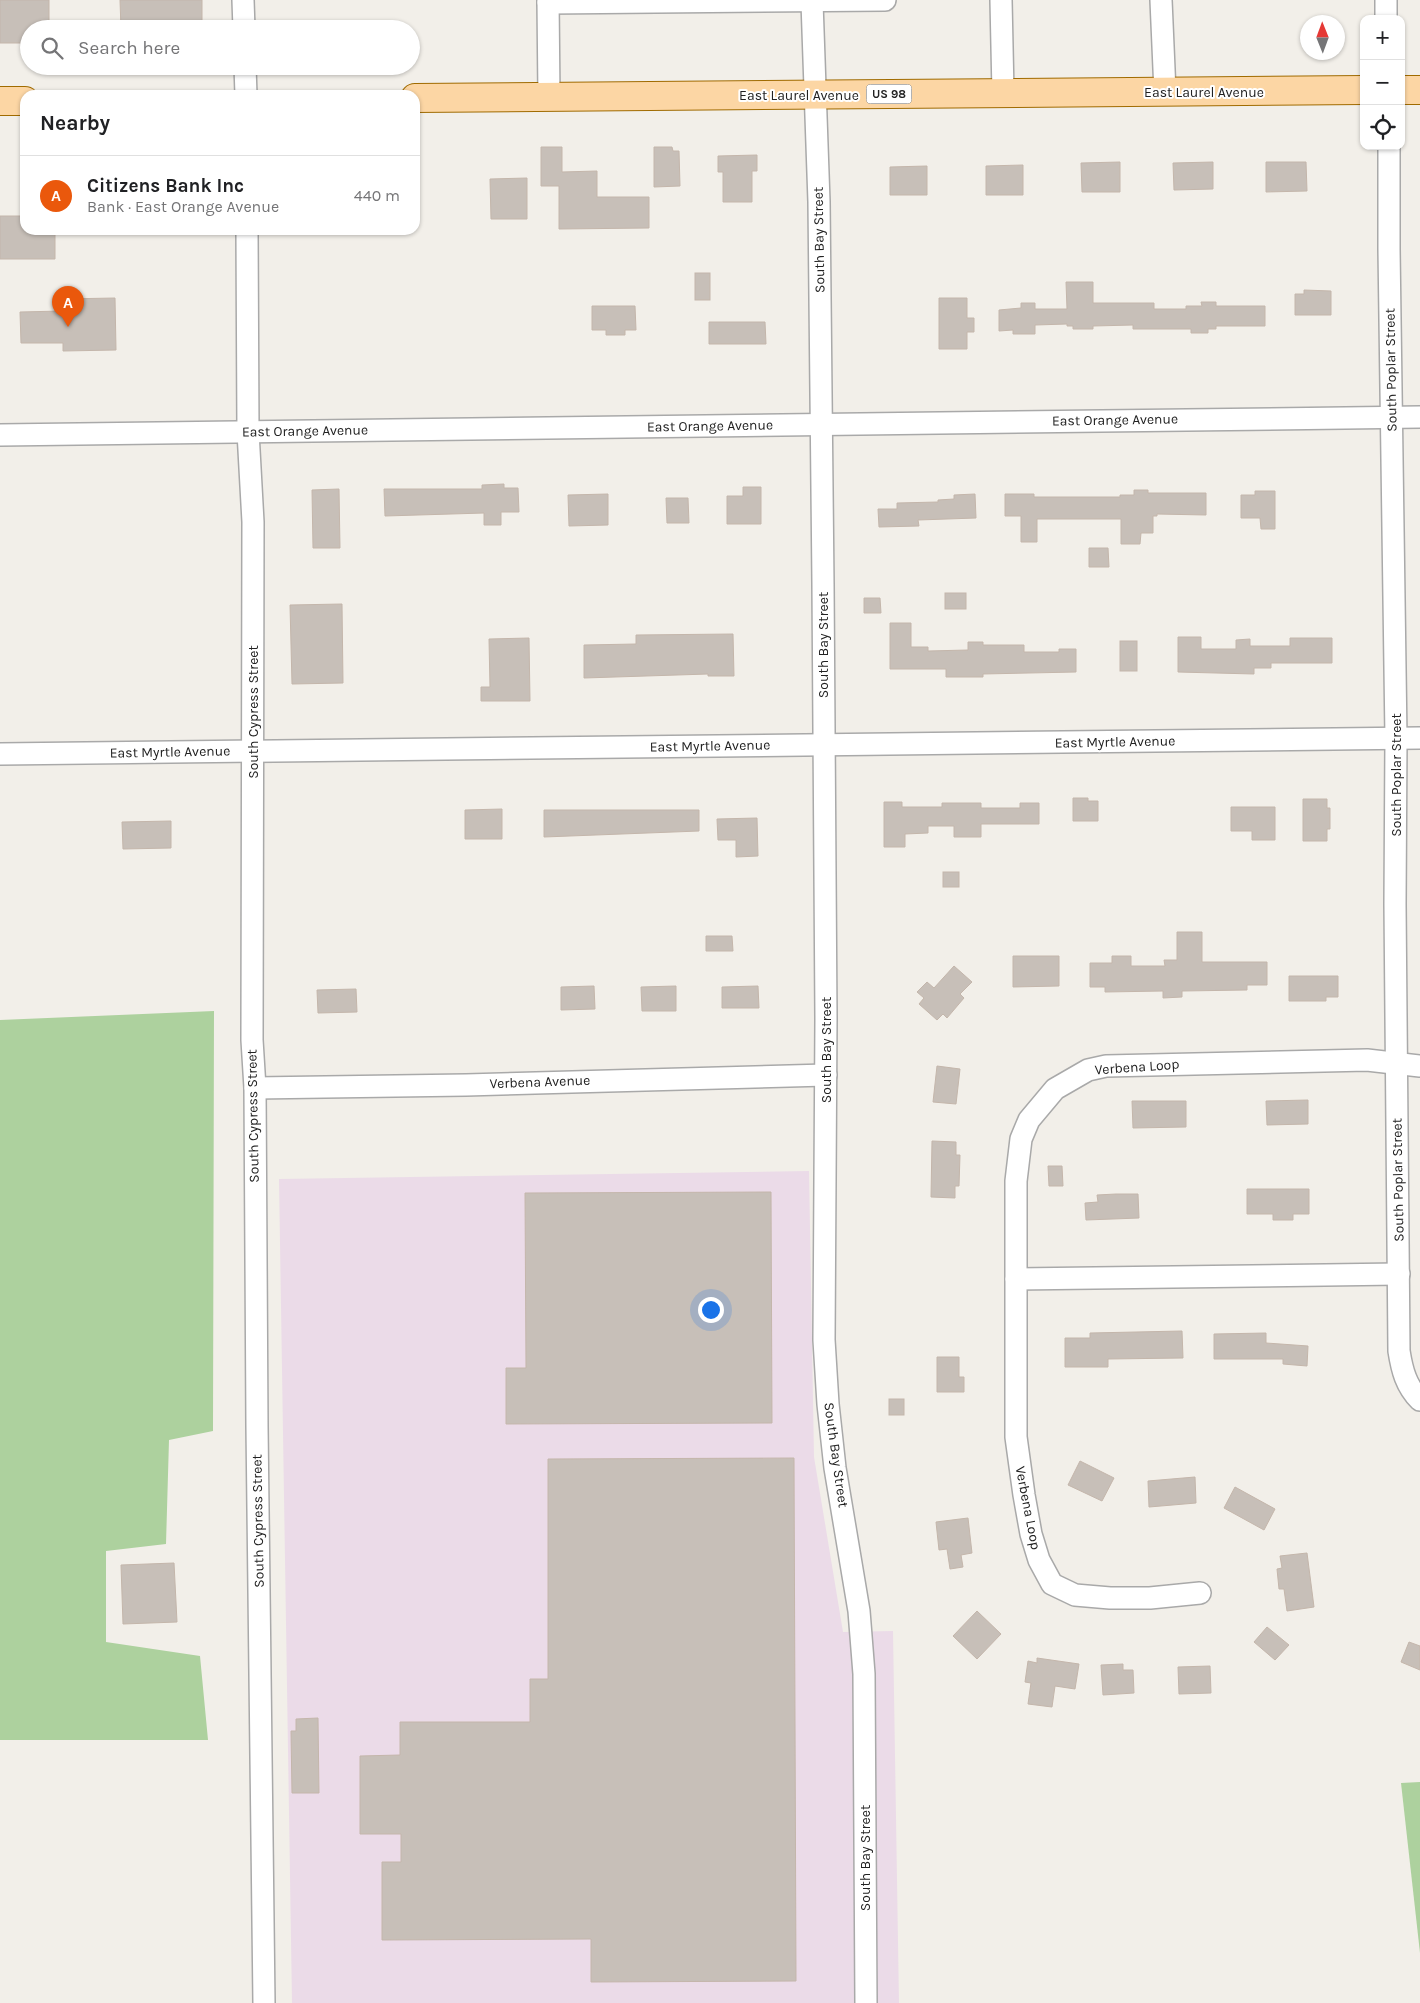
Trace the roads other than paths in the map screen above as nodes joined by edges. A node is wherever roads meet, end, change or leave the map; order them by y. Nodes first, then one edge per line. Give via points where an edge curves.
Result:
1 (243, 0) edge
2 (885, 0) edge
3 (1001, 0) edge
4 (1162, 0) edge
5 (1386, 0) edge
6 (548, 2) edge
7 (812, 2) junction
8 (1386, 15) edge
9 (244, 20) edge
10 (245, 75) edge
11 (246, 90) edge
12 (1360, 90) edge
13 (1405, 90) edge
14 (1420, 90) edge
15 (1165, 92) junction
16 (1004, 93) junction
17 (814, 95) junction
18 (549, 97) junction
19 (420, 98) edge
20 (20, 100) edge
21 (0, 101) edge
22 (1389, 150) edge
23 (247, 235) edge
24 (1420, 416) edge
25 (1393, 417) junction
26 (820, 425) junction
27 (248, 432) junction
28 (0, 435) edge
29 (1396, 738) junction
30 (1420, 738) edge
31 (823, 745) junction
32 (253, 751) junction
33 (0, 754) edge
34 (1396, 1062) junction
35 (1420, 1066) edge
36 (826, 1075) junction
37 (255, 1088) junction
38 (1399, 1274) junction
39 (1016, 1279) junction
40 (1419, 1399) edge
41 (1200, 1593) dead end
42 (264, 2003) edge
43 (866, 2003) edge

1 - 9 street
2 - 7 street
3 - 16 street
4 - 15 street
5 - 8 street
6 - 7 street
6 - 18 street
7 - 17 street, South Bay Street
10 - 11 street
12 - 15 main road, East Laurel Avenue / US 98
13 - 14 main road
15 - 16 main road, East Laurel Avenue / US 98
16 - 17 main road, East Laurel Avenue / US 98
17 - 18 main road, East Laurel Avenue / US 98
17 - 26 street, South Bay Street via 819,202
18 - 19 main road, East Laurel Avenue / US 98
20 - 21 main road
22 - 25 street, South Poplar Street
23 - 27 street, South Cypress Street
24 - 25 street, East Orange Avenue
25 - 26 street, East Orange Avenue
25 - 29 street, South Poplar Street
26 - 27 street, East Orange Avenue
26 - 31 street, South Bay Street
27 - 28 street, East Orange Avenue
27 - 32 street, South Cypress Street via 252,522
29 - 30 street, East Myrtle Avenue
29 - 31 street, East Myrtle Avenue
29 - 34 street, South Poplar Street
31 - 32 street, East Myrtle Avenue
31 - 36 street, South Bay Street
32 - 33 street, East Myrtle Avenue
32 - 37 street, South Cypress Street via 252,1040
34 - 35 street, Verbena Loop
34 - 38 street, South Poplar Street
34 - 39 street, Verbena Loop via 1327,1060 1106,1066 1071,1078 1055,1089 1029,1120 1021,1139 1016,1181
36 - 37 street, Verbena Avenue
36 - 43 street, South Bay Street via 824,1340 835,1468 858,1603 864,1674
37 - 42 street, South Cypress Street
38 - 39 street
38 - 40 street, South Poplar Street via 1402,1373
39 - 41 street, Verbena Loop via 1016,1437 1031,1534 1039,1560 1052,1584 1075,1595 1110,1598

